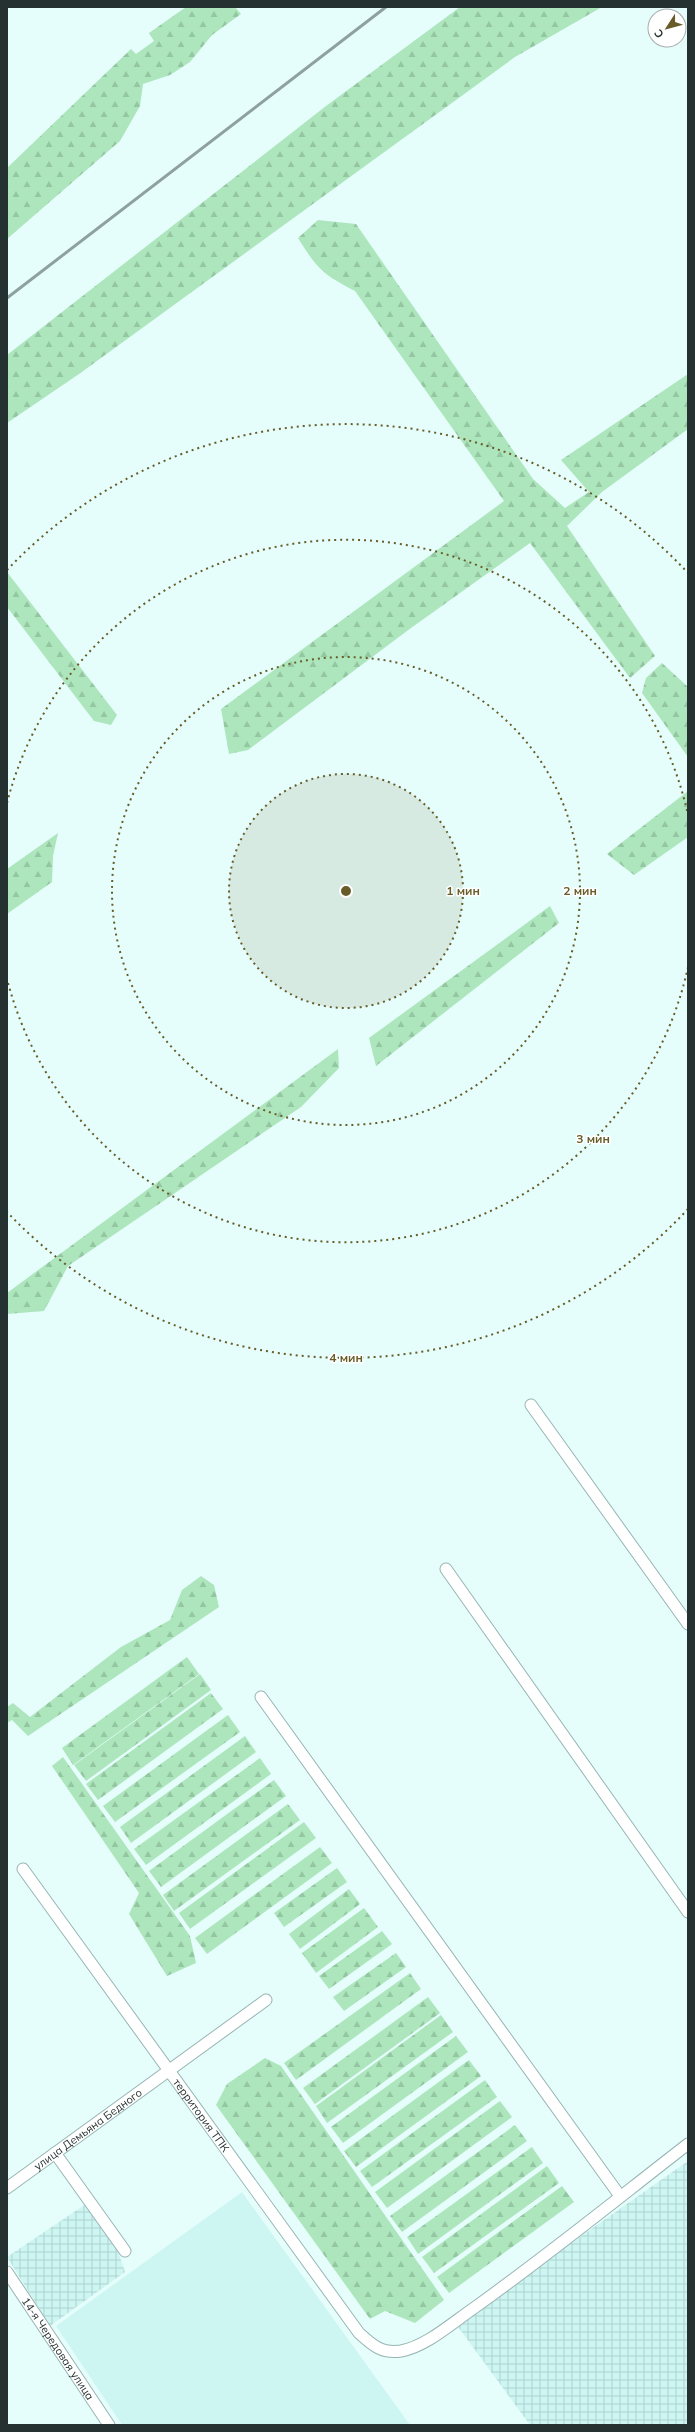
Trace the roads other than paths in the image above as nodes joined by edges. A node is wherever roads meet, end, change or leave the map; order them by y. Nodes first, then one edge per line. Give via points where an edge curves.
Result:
1 (531, 1405) dead end
2 (446, 1569) dead end
3 (688, 1624) edge
4 (261, 1697) dead end
5 (23, 1869) dead end
6 (688, 1912) edge
7 (266, 2000) dead end
8 (168, 2070) junction
9 (688, 2144) edge
10 (55, 2153) junction
11 (7, 2188) edge
12 (620, 2196) junction
13 (125, 2251) dead end
14 (7, 2272) edge
15 (109, 2425) edge

1 - 3 street
2 - 6 street
4 - 12 street
5 - 8 street, территория ТПК
7 - 8 street, улица Демьяна Бедного
8 - 10 street, улица Демьяна Бедного
8 - 12 street, территория ТПК via 359,2333 370,2344 388,2352 417,2346 455,2321 522,2274
9 - 12 street
10 - 11 street, улица Демьяна Бедного
10 - 13 street
14 - 15 street, 14-я Чередовая улица

